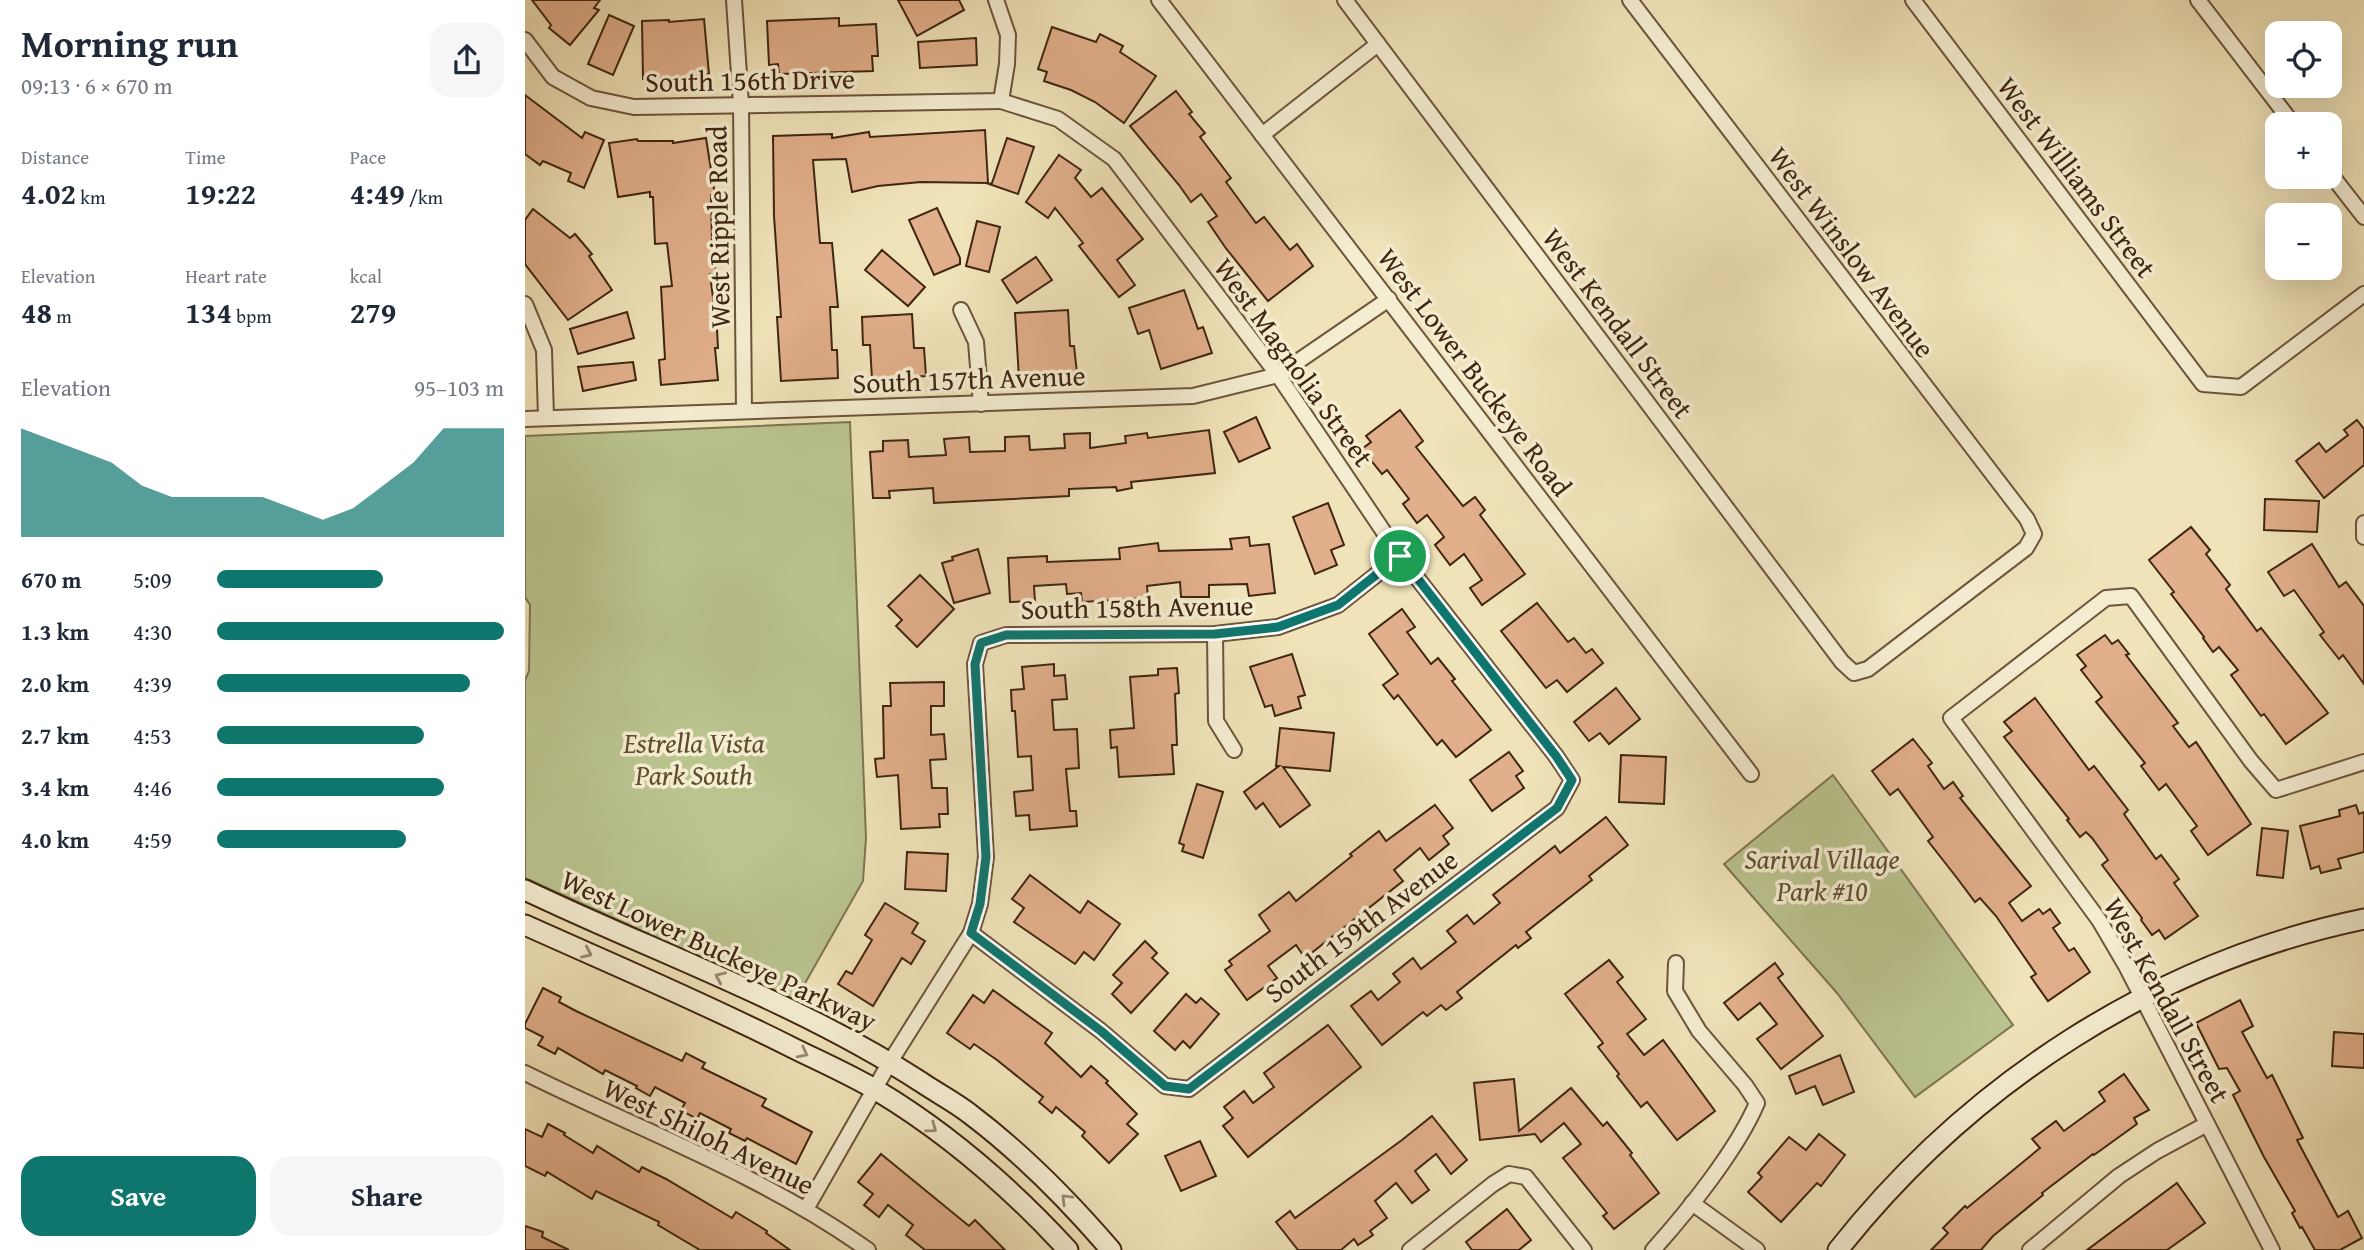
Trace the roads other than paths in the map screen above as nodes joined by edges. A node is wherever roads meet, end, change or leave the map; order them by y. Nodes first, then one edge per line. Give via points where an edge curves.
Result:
1 (734, 0) edge
2 (996, 0) edge
3 (1159, 0) edge
4 (1345, 0) edge
5 (1630, 0) edge
6 (1913, 0) edge
7 (2198, 0) edge
8 (525, 40) edge
9 (1378, 44) junction
10 (1001, 101) junction
11 (741, 104) junction
12 (2284, 112) edge
13 (1262, 135) junction
14 (2342, 189) edge
15 (2364, 217) edge
16 (2364, 295) edge
17 (1389, 299) junction
18 (525, 304) edge
19 (961, 310) dead end
20 (1278, 375) junction
21 (981, 404) junction
22 (744, 411) junction
23 (546, 418) junction
24 (525, 419) edge
25 (1400, 556) junction
26 (1215, 634) junction
27 (1854, 673) joint
28 (1234, 750) dead end
29 (2364, 762) edge
30 (1751, 774) dead end
31 (1572, 780) joint
32 (525, 890) edge
33 (2364, 919) edge
34 (525, 925) edge
35 (971, 933) junction
36 (1676, 963) dead end
37 (2143, 998) junction
38 (890, 1062) junction
39 (525, 1073) edge
40 (875, 1090) junction
41 (2207, 1124) junction
42 (1692, 1203) junction
43 (806, 1209) junction
44 (867, 1250) edge
45 (1068, 1250) edge
46 (1111, 1250) edge
47 (1410, 1250) edge
48 (1584, 1250) edge
49 (1654, 1250) edge
50 (1757, 1250) edge
51 (1838, 1250) edge
52 (2030, 1250) edge
53 (2272, 1250) edge

1 - 11 street, West Ripple Road
2 - 10 street via 1008,35
3 - 13 street, West Lower Buckeye Road
4 - 9 street, West Kendall Street
5 - 27 street, West Winslow Avenue via 2034,534 2026,548 1868,669
6 - 16 street, West Williams Street via 2203,384 2241,387
7 - 12 street
8 - 11 street, South 156th Drive via 553,77 591,98 634,107
9 - 13 street
9 - 27 street, West Kendall Street
10 - 11 street, South 156th Drive
10 - 20 street, West Magnolia Street via 1058,119 1114,159
11 - 22 street, West Ripple Road
13 - 17 street, West Lower Buckeye Road
14 - 15 street
17 - 20 street, South 157th Avenue
17 - 30 street, West Lower Buckeye Road
18 - 23 street via 544,350
19 - 21 street via 976,342
20 - 21 street, South 157th Avenue via 1193,396
20 - 25 street, West Magnolia Street
21 - 22 street, South 157th Avenue
22 - 23 street, South 157th Avenue
23 - 24 street, South 157th Avenue
25 - 26 street, South 158th Avenue via 1338,605 1278,627
25 - 31 street, West Magnolia Street
26 - 28 street via 1216,721
26 - 35 street, South 158th Avenue via 1006,635 981,643 975,664 986,857
29 - 37 street, West Kendall Street via 2276,790 2131,596 2106,598 1951,718 2099,920
31 - 35 street, South 159th Avenue via 1557,808 1189,1089 1165,1086 1101,1031
38 -> 32 main road, West Lower Buckeye Parkway via 812,1018
33 - 37 main road via 2238,956
34 -> 40 main road, West Lower Buckeye Parkway via 742,1023
35 - 38 street
36 - 42 street via 1675,991 1699,1031 1757,1102 1748,1124
37 - 41 street, West Kendall Street
37 - 51 main road via 2081,1032 1988,1098 1887,1193
38 - 40 street
46 -> 38 main road, West Lower Buckeye Parkway via 1069,1201 1007,1145 969,1113
39 - 43 street, West Shiloh Avenue
40 - 43 street
40 -> 45 main road, West Lower Buckeye Parkway via 983,1167
41 - 52 street via 2119,1176
41 - 53 street, West Kendall Street
42 - 49 street
42 - 50 street
43 - 44 street, West Shiloh Avenue
47 - 48 street via 1509,1174 1526,1177

